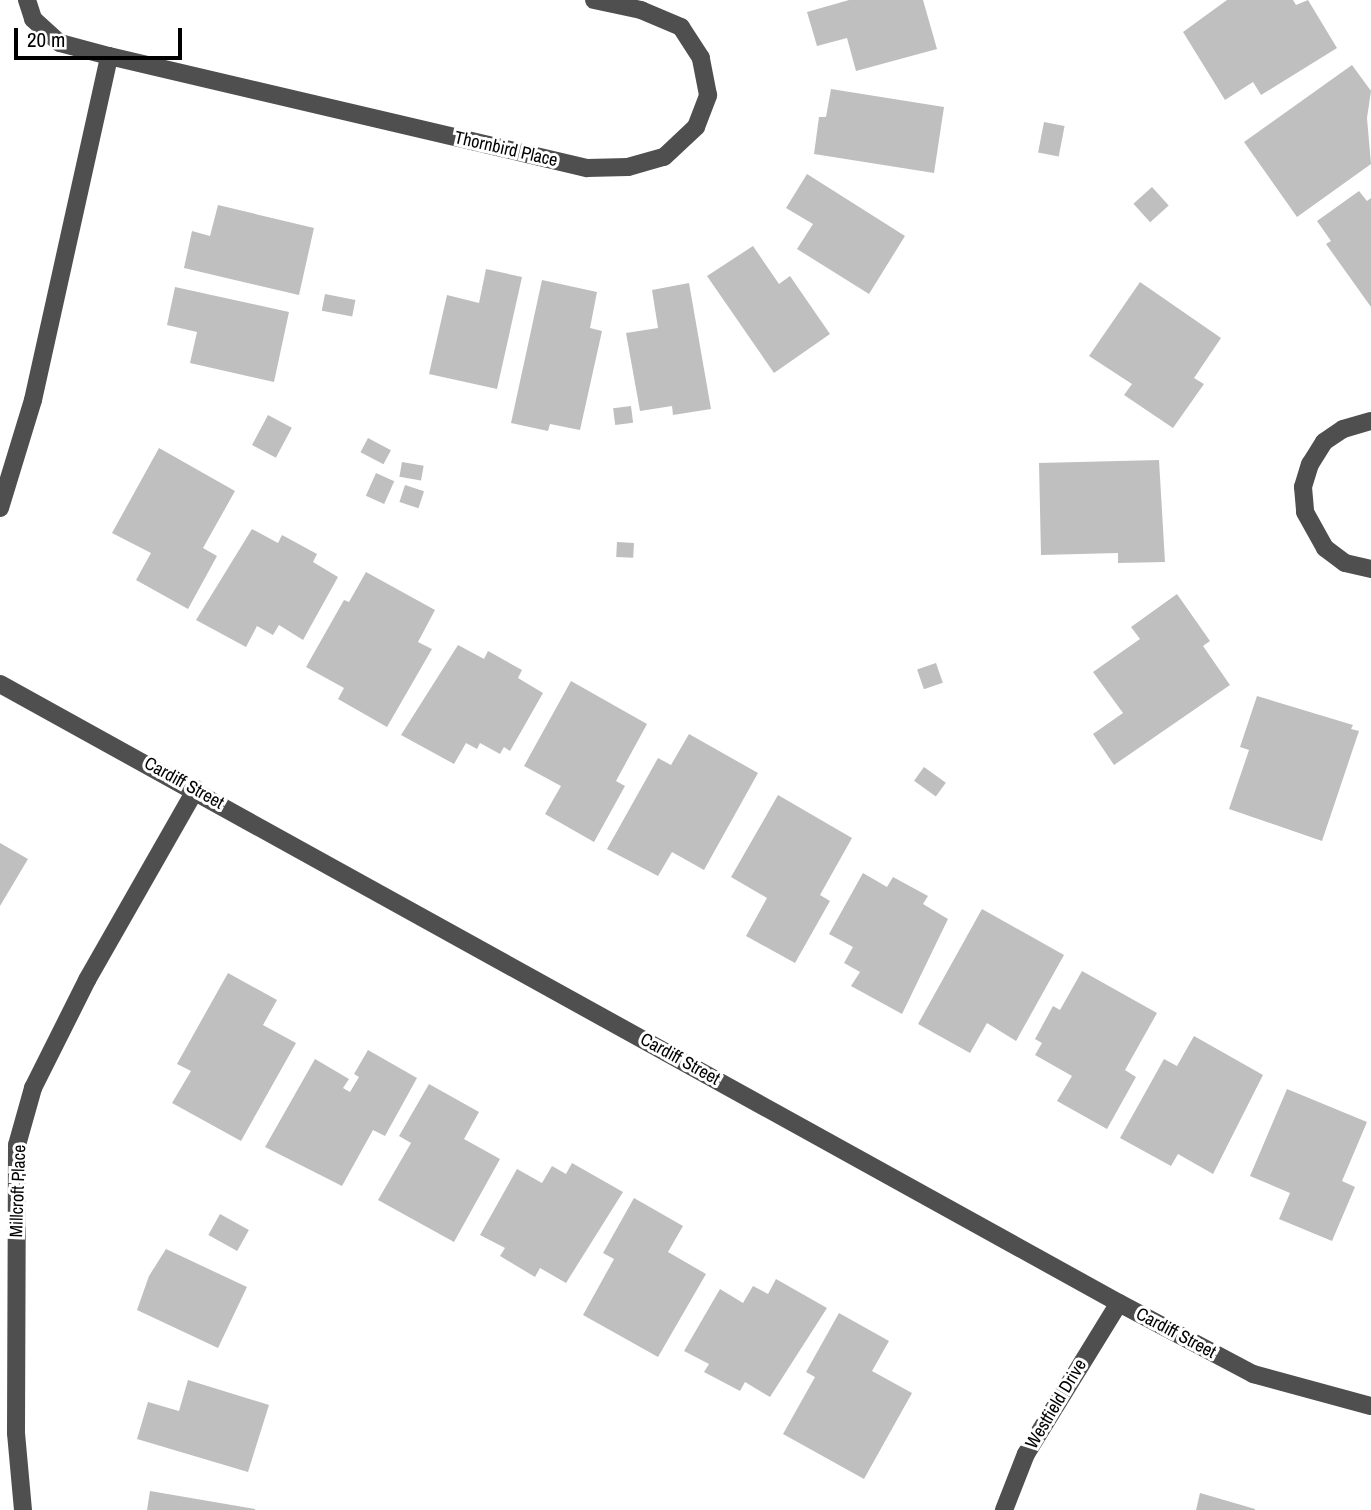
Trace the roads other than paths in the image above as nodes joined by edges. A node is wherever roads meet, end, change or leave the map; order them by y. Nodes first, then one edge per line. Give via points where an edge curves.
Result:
1 (27, 0) edge
2 (594, 0) edge
3 (109, 57) junction
4 (1371, 421) edge
5 (0, 508) edge
6 (1371, 569) edge
7 (0, 684) edge
8 (196, 789) junction
9 (1119, 1303) junction
10 (1371, 1406) edge
11 (23, 1510) edge
12 (1004, 1510) edge

1 - 3 street, Thornbird Place via 33,19 60,43
2 - 3 street, Thornbird Place via 641,10 681,27 701,58 708,95 696,127 664,158 628,167 587,169
3 - 5 street via 33,400
4 - 6 street via 1343,429 1324,442 1303,487 1305,513 1325,548 1345,563
7 - 8 street, Cardiff Street
8 - 9 street, Cardiff Street
8 - 11 street, Millcroft Place via 87,980 33,1088 17,1145 16,1433
9 - 10 street, Cardiff Street via 1253,1374
9 - 12 street, Westfield Drive via 1026,1454

